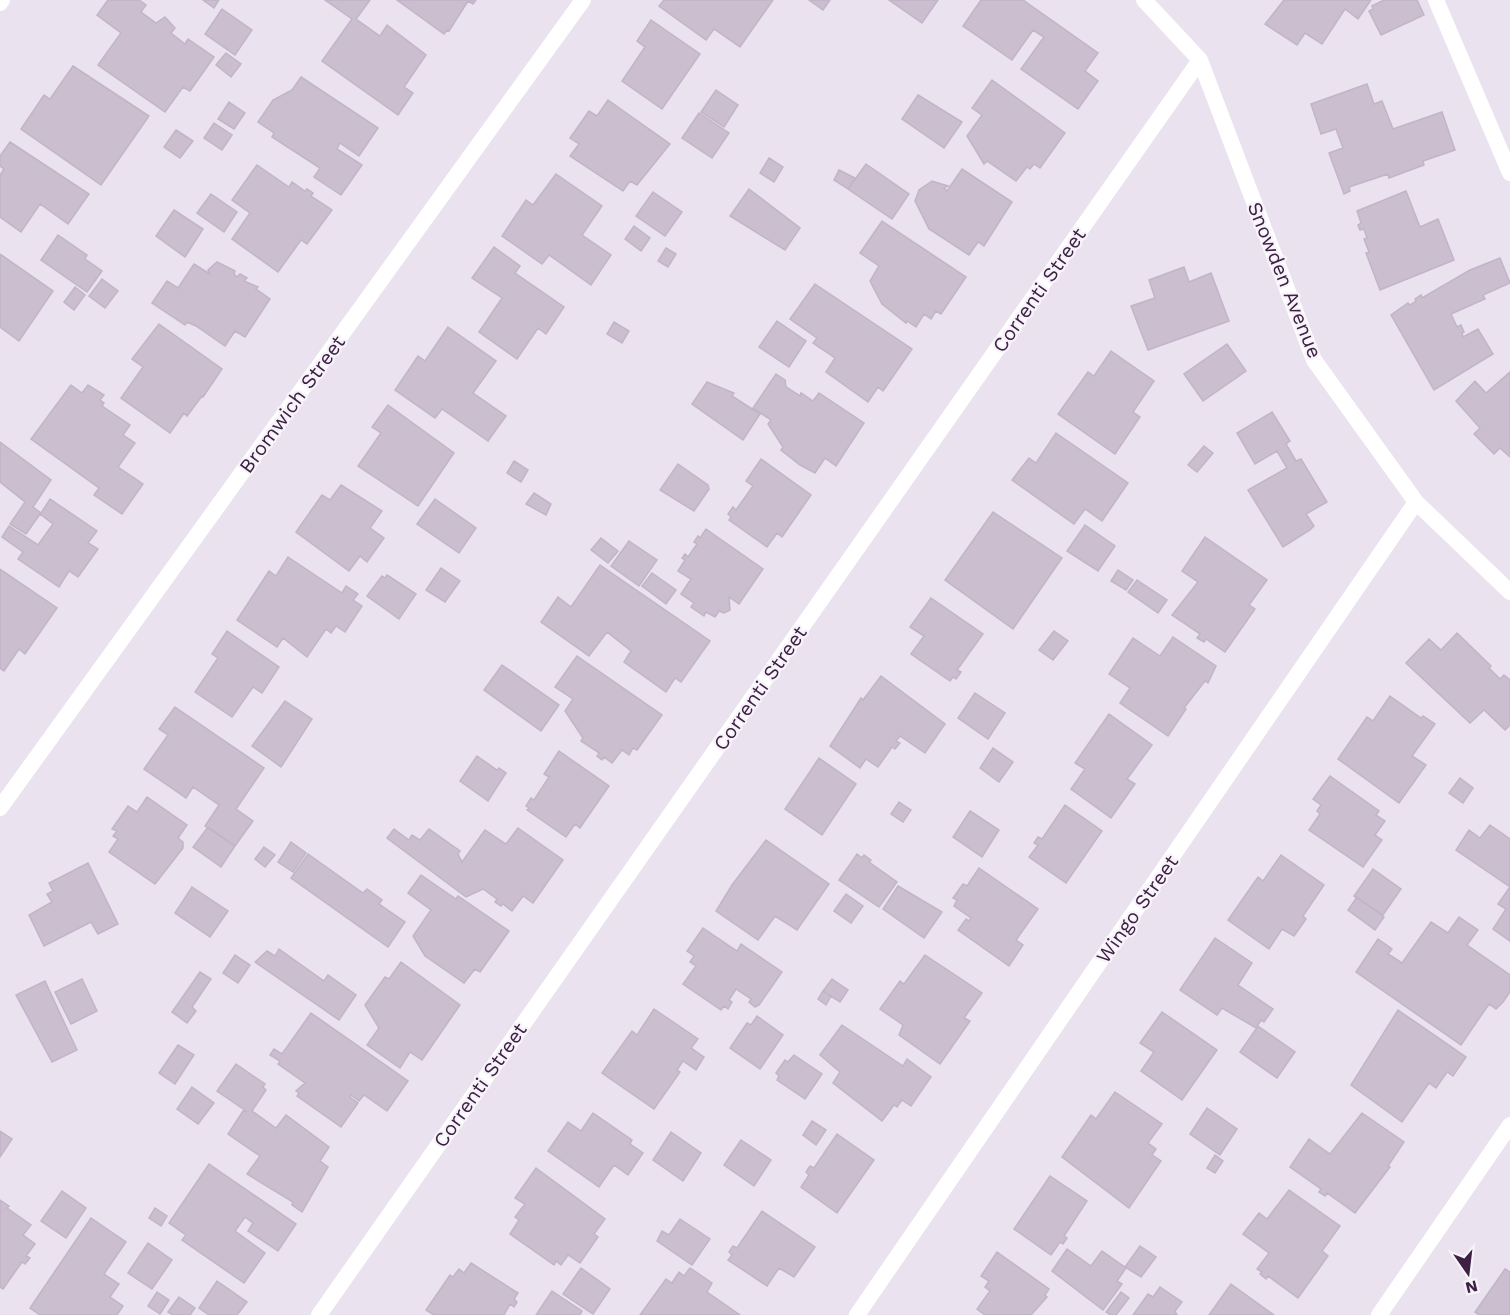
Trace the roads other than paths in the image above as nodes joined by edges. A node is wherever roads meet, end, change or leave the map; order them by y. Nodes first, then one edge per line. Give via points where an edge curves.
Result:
1 (583, 0) edge
2 (1144, 0) edge
3 (1436, 0) edge
4 (1200, 60) junction
5 (1510, 173) edge
6 (1416, 502) junction
7 (1510, 592) edge
8 (0, 808) edge
9 (1510, 1125) edge
10 (319, 1315) edge
11 (857, 1315) edge
12 (1379, 1315) edge

1 - 8 street, Bromwich Street
2 - 4 street, Snowden Avenue
3 - 5 street
4 - 6 street, Snowden Avenue via 1314,360
4 - 10 street, Correnti Street
6 - 7 street, Snowden Avenue
6 - 11 street, Wingo Street
9 - 12 street

